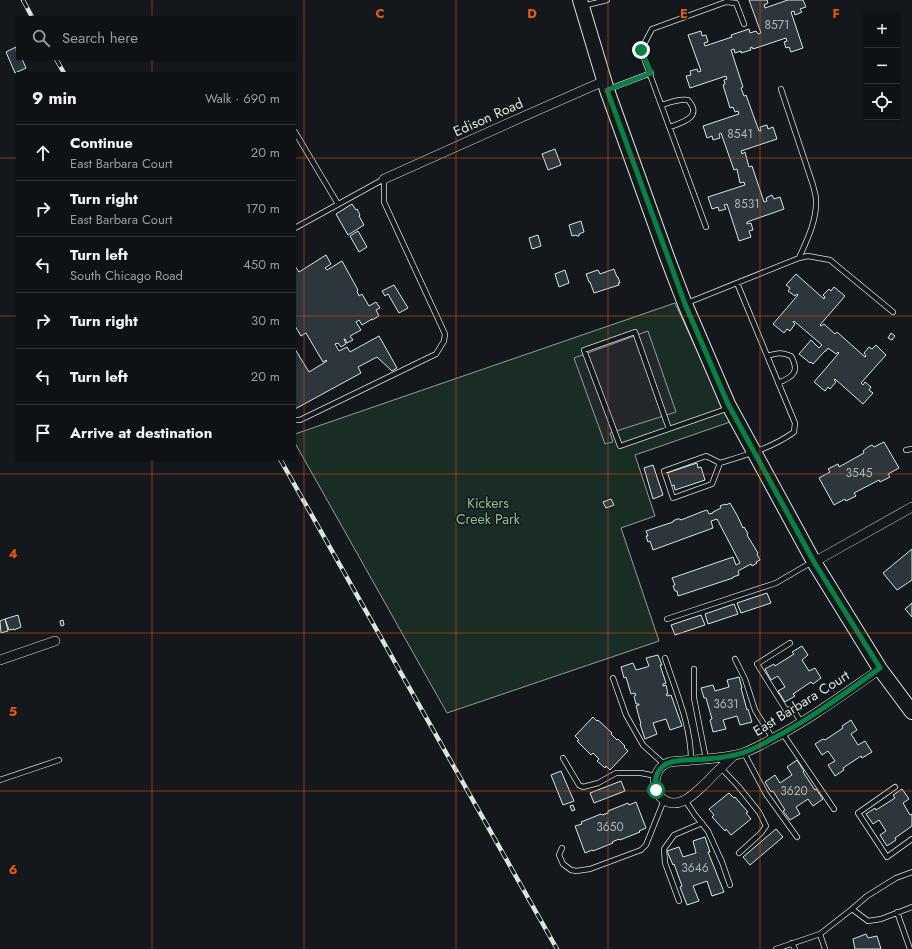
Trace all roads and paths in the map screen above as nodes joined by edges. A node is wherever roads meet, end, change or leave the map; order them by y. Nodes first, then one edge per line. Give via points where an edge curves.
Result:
1 (607, 0) edge
2 (581, 3) edge
3 (744, 24) dead end
4 (651, 73) junction
5 (606, 86) junction
6 (781, 89) dead end
7 (662, 105) junction
8 (670, 127) junction
9 (296, 134) edge
10 (384, 179) junction
11 (338, 204) junction
12 (296, 227) edge
13 (706, 227) dead end
14 (799, 258) junction
15 (737, 283) junction
16 (685, 304) junction
17 (893, 312) dead end
18 (767, 356) junction
19 (778, 383) junction
20 (731, 408) junction
21 (296, 420) edge
22 (669, 429) junction
23 (912, 449) edge
24 (906, 450) dead end
25 (755, 453) junction
26 (720, 463) junction
27 (912, 507) edge
28 (814, 562) junction
29 (667, 619) dead end
30 (55, 641) dead end
31 (790, 643) dead end
32 (665, 658) dead end
33 (734, 659) dead end
34 (0, 660) edge
35 (880, 668) junction
36 (694, 669) dead end
37 (613, 678) dead end
38 (912, 712) edge
39 (801, 722) junction
40 (783, 734) junction
41 (773, 739) junction
42 (744, 753) junction
43 (734, 755) junction
44 (563, 758) dead end
45 (706, 759) junction
46 (59, 760) dead end
47 (691, 760) junction
48 (665, 765) junction
49 (721, 768) junction
50 (656, 776) junction
51 (0, 780) edge
52 (895, 787) dead end
53 (664, 800) junction
54 (685, 800) junction
55 (834, 809) dead end
56 (702, 823) junction
57 (797, 837) dead end
58 (912, 840) edge
59 (562, 848) dead end
60 (739, 853) dead end
61 (912, 872) edge
62 (730, 885) dead end
63 (679, 901) dead end
64 (912, 907) edge
65 (852, 909) junction
66 (897, 912) junction
67 (820, 934) junction
68 (792, 943) junction
69 (776, 949) edge
70 (795, 949) edge
71 (825, 949) edge
72 (910, 949) edge

1 - 2 lane
2 - 5 main road
3 - 4 lane via 736,3 726,2 652,28 641,50
4 - 5 lane
4 - 7 lane
5 - 10 street, Edison Road
5 - 16 main road
6 - 14 lane via 811,177 816,200 815,215
7 - 8 lane
7 - 8 lane via 682,99 692,104 694,110 689,119
8 - 13 lane
9 - 11 lane
10 - 11 lane
10 - 21 lane via 384,202 445,334 444,341 436,354
11 - 12 lane
14 - 15 lane
14 - 17 lane via 808,256 830,260
15 - 16 lane
15 - 18 lane
16 - 20 main road
18 - 19 lane
18 - 19 lane via 784,353 791,356 795,362 794,372 790,378
19 - 25 lane via 794,423 794,432
20 - 22 lane
20 - 25 main road
22 - 22 lane via 620,446 584,350 635,332
23 - 24 lane
25 - 26 lane
25 - 28 main road
26 - 26 lane via 712,484 673,498 664,471 706,456
27 - 28 street
28 - 29 lane via 776,583
28 - 35 main road
30 - 34 street
31 - 39 lane via 757,664 786,710 793,709
32 - 47 lane via 686,720
33 - 41 lane via 745,679 755,710
35 - 38 main road
35 - 39 street, East Barbara Court
36 - 45 lane via 694,698
37 - 48 lane via 626,715 643,745
39 - 40 street, East Barbara Court
40 - 41 street, East Barbara Court
40 - 55 lane
41 - 42 street, East Barbara Court
42 - 43 street, East Barbara Court
42 - 57 lane via 766,794
43 - 45 street, East Barbara Court
43 - 49 street
44 - 50 lane via 579,785 583,787 616,773
45 - 47 street, East Barbara Court
46 - 51 lane
47 - 48 street, East Barbara Court
48 - 50 street
49 - 54 street
49 - 60 lane via 759,812 766,826 762,833
50 - 53 street via 656,790
52 - 58 lane via 858,813 887,857
53 - 54 street via 670,804
53 - 59 lane via 646,845 641,850 590,869 576,871 563,864 559,854
54 - 56 lane
56 - 62 lane via 708,831
56 - 63 lane via 674,835 664,849 665,863
61 - 65 lane via 896,878
64 - 66 lane
65 - 66 lane via 868,921
65 - 67 lane
66 - 72 lane
67 - 68 lane
67 - 71 lane
68 - 69 lane
68 - 70 lane

